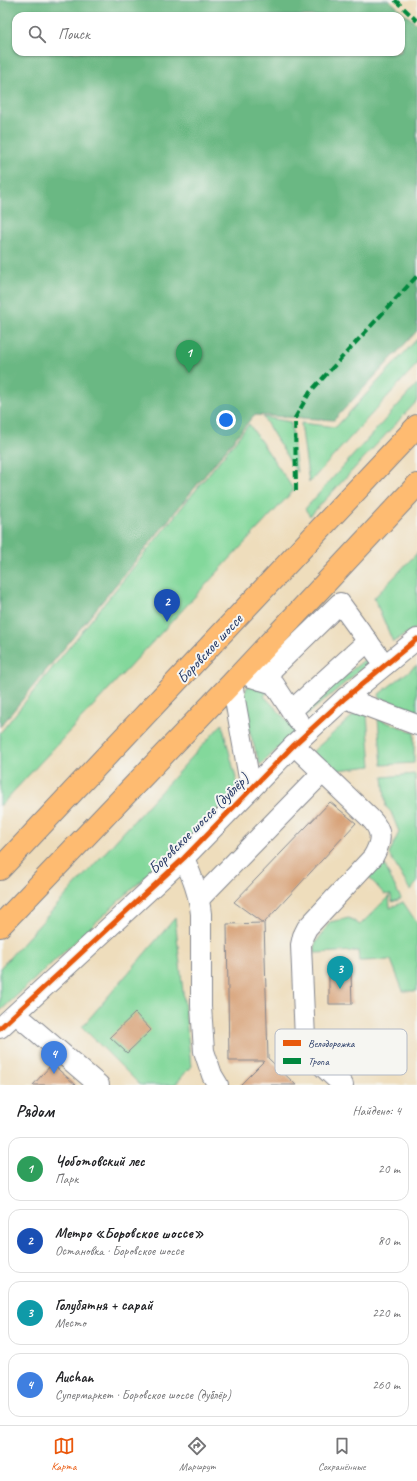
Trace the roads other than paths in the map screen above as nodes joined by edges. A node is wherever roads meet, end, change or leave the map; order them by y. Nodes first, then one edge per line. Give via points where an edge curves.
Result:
1 (417, 426) edge
2 (417, 485) edge
3 (417, 639) edge
4 (368, 641) junction
5 (385, 665) junction
6 (236, 679) junction
7 (261, 680) junction
8 (345, 698) junction
9 (292, 710) junction
10 (417, 725) edge
11 (300, 740) junction
12 (322, 772) junction
13 (251, 789) junction
14 (184, 858) junction
15 (0, 869) edge
16 (199, 899) junction
17 (0, 926) edge
18 (16, 1014) junction
19 (0, 1028) edge
20 (305, 1029) edge
21 (332, 1075) edge
22 (341, 1084) edge
23 (99, 1085) edge
24 (218, 1085) edge

1 - 15 main road, Боровское шоссе
2 - 6 main road
3 - 5 street, Боровское шоссе (дублёр)
4 - 5 street
4 - 7 street via 340,603
4 - 9 street
5 - 8 street, Боровское шоссе (дублёр)
6 - 7 street
6 - 13 street
6 - 17 main road
7 - 9 street via 274,684
8 - 10 street
8 - 11 street, Боровское шоссе (дублёр)
9 - 11 street
11 - 12 street
11 - 13 street, Боровское шоссе (дублёр)
12 - 16 street
12 - 20 street via 376,824 380,837 379,847 373,857 307,928 303,936 301,945
13 - 14 street, Боровское шоссе (дублёр)
14 - 16 street
14 - 18 street, Боровское шоссе (дублёр)
16 - 24 street via 204,1052
18 - 19 street, Боровское шоссе (дублёр)
18 - 23 street
21 - 22 street

